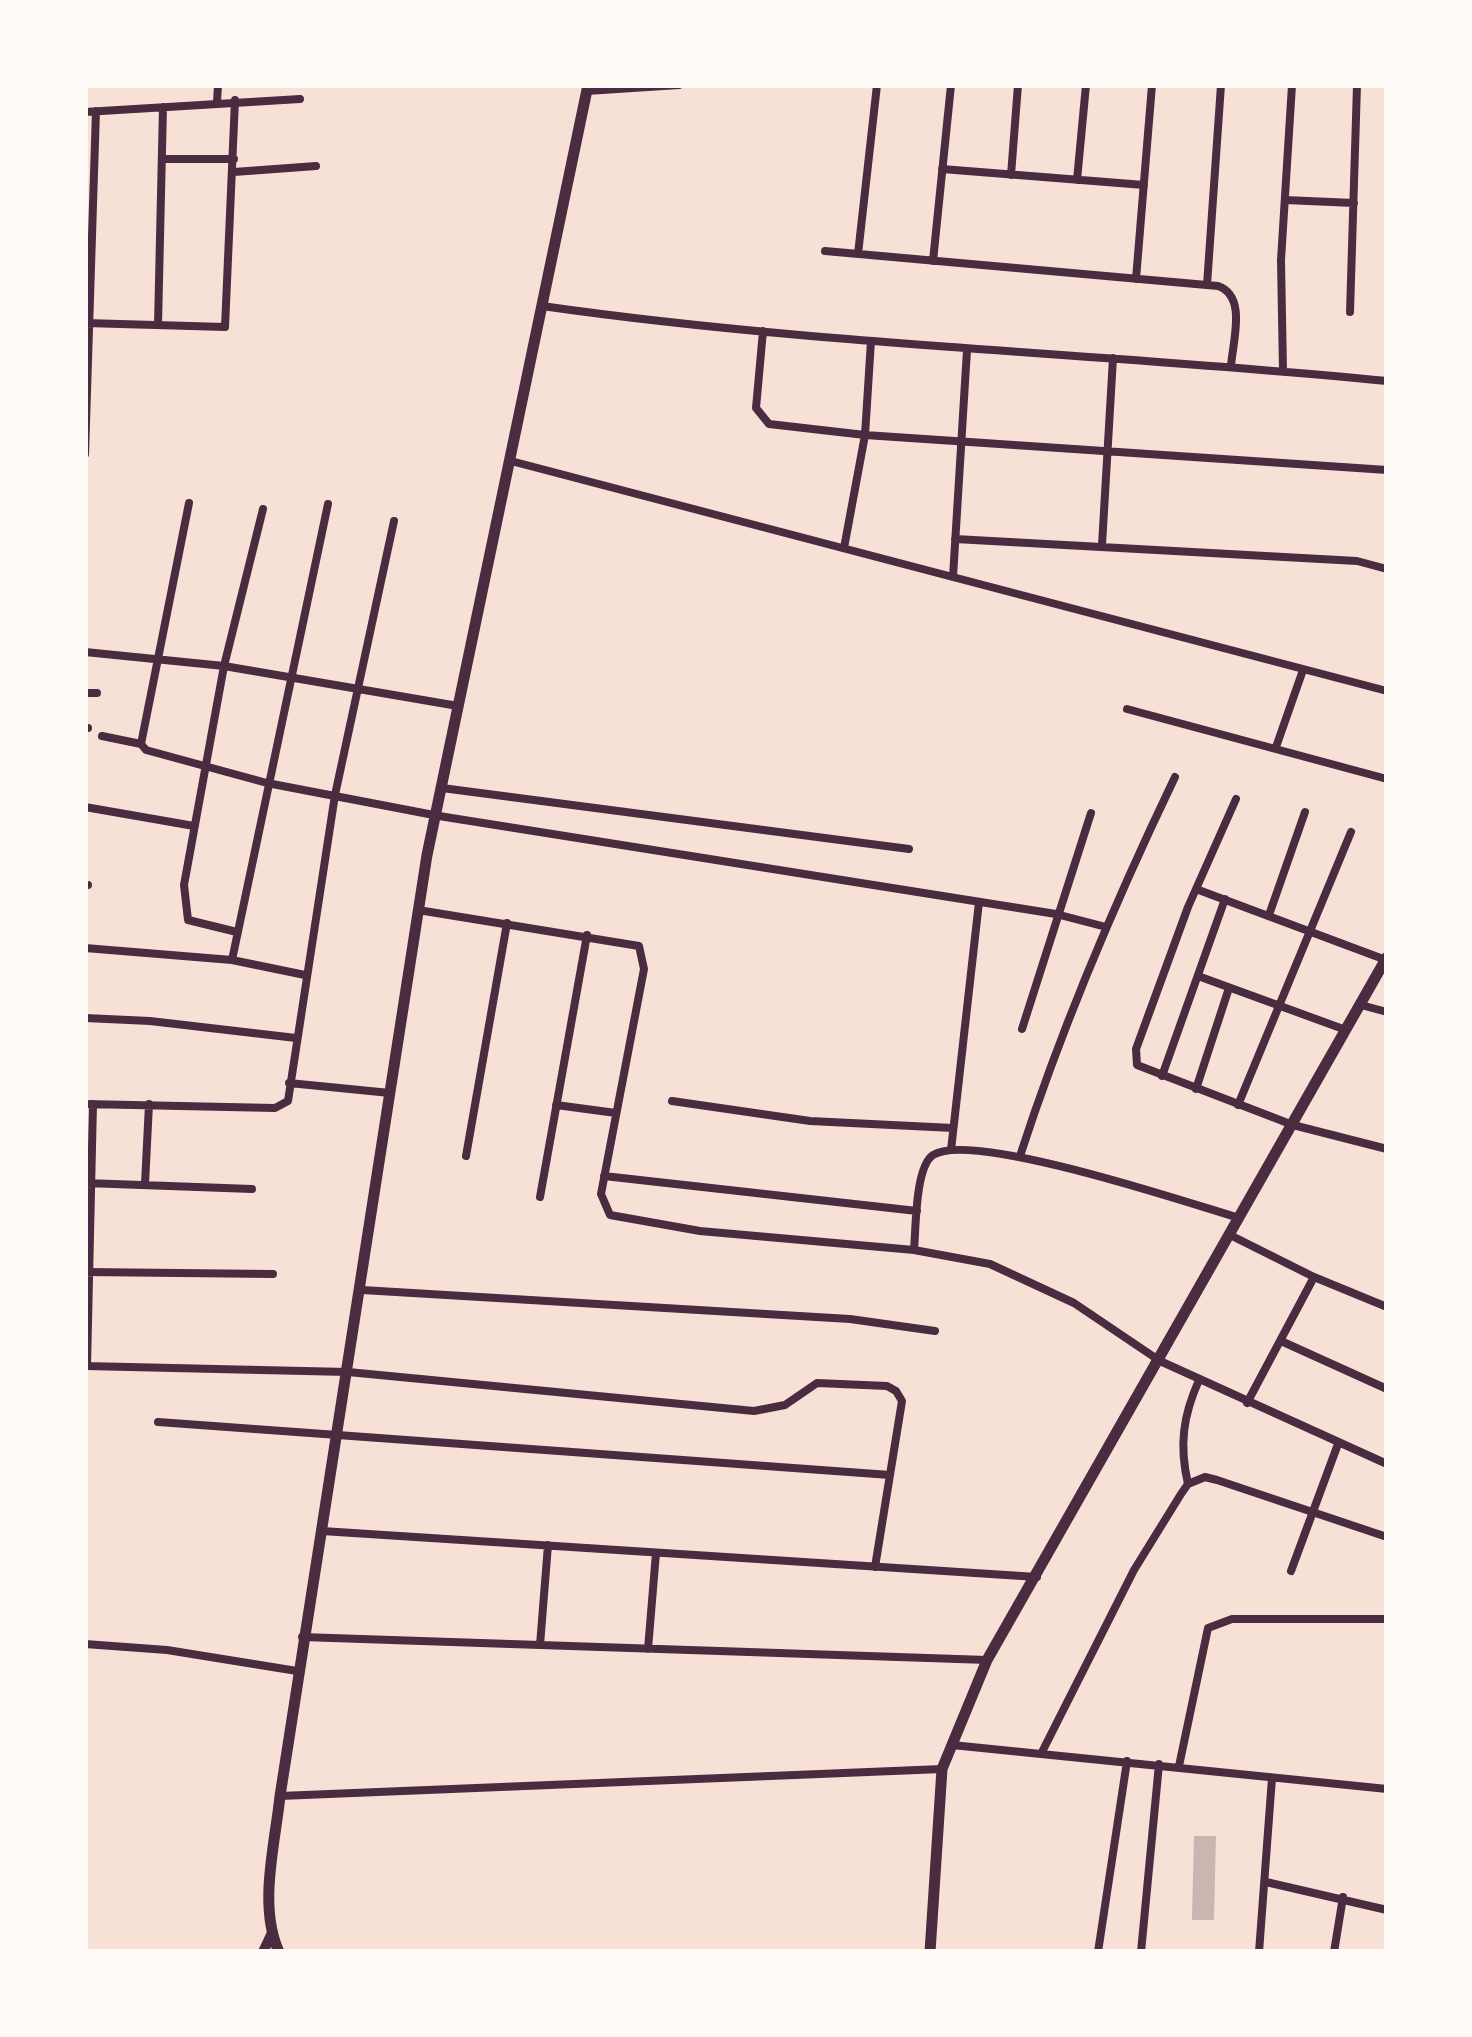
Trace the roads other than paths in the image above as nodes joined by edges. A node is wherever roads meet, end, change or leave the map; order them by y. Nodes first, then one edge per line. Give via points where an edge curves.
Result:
1 (218, 85) edge
2 (679, 85) edge
3 (877, 85) edge
4 (951, 85) edge
5 (1018, 85) edge
6 (1086, 85) edge
7 (1152, 85) edge
8 (1221, 85) edge
9 (1292, 85) edge
10 (1357, 85) edge
11 (588, 88) edge
12 (300, 99) dead end
13 (236, 100) junction
14 (217, 102) junction
15 (163, 108) junction
16 (96, 111) junction
17 (85, 112) edge
18 (162, 159) junction
19 (234, 159) junction
20 (316, 166) dead end
21 (942, 169) junction
22 (234, 172) junction
23 (1011, 175) junction
24 (1077, 180) junction
25 (1144, 185) junction
26 (1285, 200) junction
27 (1354, 203) junction
28 (825, 252) dead end
29 (858, 254) junction
30 (933, 261) junction
31 (1136, 279) junction
32 (1207, 284) junction
33 (542, 306) junction
34 (1350, 312) dead end
35 (89, 323) edge
36 (158, 325) junction
37 (763, 331) junction
38 (870, 341) junction
39 (968, 350) junction
40 (1113, 358) junction
41 (1231, 366) junction
42 (1283, 371) junction
43 (1387, 381) edge
44 (865, 435) junction
45 (961, 440) junction
46 (1108, 452) junction
47 (85, 454) edge
48 (510, 460) junction
49 (1387, 470) edge
50 (189, 503) dead end
51 (328, 504) dead end
52 (263, 510) dead end
53 (394, 522) dead end
54 (955, 539) junction
55 (1102, 545) junction
56 (844, 548) junction
57 (1387, 569) edge
58 (952, 578) junction
59 (85, 652) edge
60 (157, 660) junction
61 (224, 666) junction
62 (1303, 670) junction
63 (288, 677) junction
64 (355, 690) junction
65 (1387, 692) edge
66 (85, 693) edge
67 (97, 693) dead end
68 (458, 706) junction
69 (1127, 709) dead end
70 (102, 736) dead end
71 (142, 744) junction
72 (1276, 747) junction
73 (206, 768) junction
74 (1175, 778) dead end
75 (1387, 779) edge
76 (267, 783) junction
77 (442, 788) junction
78 (336, 795) junction
79 (1236, 799) dead end
80 (85, 807) edge
81 (1305, 812) dead end
82 (1091, 814) dead end
83 (439, 816) junction
84 (194, 826) junction
85 (1351, 832) dead end
86 (909, 849) dead end
87 (1196, 889) junction
88 (1225, 899) junction
89 (979, 902) junction
90 (418, 910) junction
91 (1056, 914) junction
92 (1269, 915) junction
93 (507, 924) junction
94 (1106, 927) junction
95 (1311, 930) junction
96 (238, 932) junction
97 (587, 935) junction
98 (85, 948) edge
99 (1386, 958) edge
100 (232, 960) junction
101 (304, 975) junction
102 (1198, 976) junction
103 (1229, 988) junction
104 (1361, 1005) junction
105 (1280, 1006) junction
106 (1387, 1012) edge
107 (85, 1018) edge
108 (1022, 1029) dead end
109 (1346, 1030) junction
110 (296, 1038) junction
111 (1162, 1076) junction
112 (290, 1084) junction
113 (1196, 1089) junction
114 (390, 1093) junction
115 (672, 1100) dead end
116 (89, 1104) edge
117 (149, 1104) junction
118 (556, 1105) junction
119 (1238, 1105) junction
120 (616, 1113) junction
121 (1293, 1126) junction
122 (953, 1128) junction
123 (1387, 1149) edge
124 (951, 1150) junction
125 (466, 1156) dead end
126 (1020, 1156) junction
127 (604, 1176) junction
128 (88, 1183) edge
129 (144, 1184) junction
130 (252, 1189) dead end
131 (540, 1197) dead end
132 (917, 1211) junction
133 (1239, 1218) junction
134 (1230, 1235) junction
135 (914, 1250) junction
136 (86, 1272) edge
137 (273, 1274) dead end
138 (1314, 1278) junction
139 (362, 1290) junction
140 (1387, 1307) edge
141 (936, 1330) dead end
142 (1281, 1341) junction
143 (1160, 1361) junction
144 (86, 1366) edge
145 (348, 1372) junction
146 (1199, 1380) junction
147 (1387, 1389) edge
148 (1247, 1403) junction
149 (158, 1422) dead end
150 (337, 1438) junction
151 (1338, 1444) junction
152 (1387, 1464) edge
153 (890, 1475) junction
154 (1188, 1484) junction
155 (1311, 1512) junction
156 (322, 1531) junction
157 (1387, 1537) edge
158 (548, 1546) junction
159 (656, 1552) junction
160 (875, 1566) junction
161 (1291, 1571) dead end
162 (1037, 1577) junction
163 (1387, 1619) edge
164 (302, 1637) junction
165 (85, 1644) edge
166 (540, 1645) junction
167 (648, 1648) junction
168 (987, 1660) junction
169 (297, 1671) junction
170 (952, 1744) junction
171 (1042, 1752) junction
172 (1127, 1761) junction
173 (1159, 1764) junction
174 (1179, 1766) junction
175 (942, 1769) junction
176 (1272, 1778) junction
177 (1387, 1789) edge
178 (280, 1796) junction
179 (1266, 1882) junction
180 (1342, 1897) junction
181 (1387, 1910) edge
182 (272, 1935) junction
183 (263, 1952) edge
184 (279, 1952) edge
185 (930, 1952) edge
186 (1098, 1952) edge
187 (1141, 1952) edge
188 (1259, 1952) edge
189 (1334, 1952) edge

1 - 14 street
2 - 11 street
3 - 29 street
4 - 21 street
5 - 23 street
6 - 24 street
7 - 25 street
8 - 32 street
9 - 26 street
10 - 27 street
11 - 33 main road
12 - 13 street
13 - 14 street
13 - 19 street
14 - 15 street
15 - 16 street
15 - 18 street
16 - 17 street
16 - 35 street
18 - 19 street
18 - 36 street
19 - 22 street
20 - 22 street
21 - 23 street
21 - 30 street
22 - 36 street via 225,326
23 - 24 street
24 - 25 street
25 - 31 street
26 - 27 street
26 - 42 street
27 - 34 street
28 - 29 street
29 - 30 street
30 - 31 street
31 - 32 street
32 - 41 street via 1228,290 1236,303
33 - 37 street
33 - 48 main road
35 - 36 street
35 - 47 street
37 - 38 street
37 - 44 street via 760,417 769,424
38 - 39 street
38 - 44 street
39 - 40 street
39 - 45 street
40 - 41 street
40 - 46 street
41 - 42 street
42 - 43 street
44 - 45 street
44 - 56 street
45 - 46 street
45 - 54 street
46 - 49 street
46 - 55 street
48 - 56 street
48 - 68 main road
50 - 60 street
51 - 63 street
52 - 61 street
53 - 64 street
54 - 55 street
54 - 58 street
55 - 57 street via 1357,561
56 - 58 street
58 - 62 street
59 - 60 street
60 - 61 street
60 - 71 street
61 - 63 street
61 - 73 street
62 - 65 street
62 - 72 street
63 - 64 street
63 - 76 street
64 - 68 street
64 - 78 street
66 - 67 street
68 - 77 main road
69 - 72 street
70 - 71 street
71 - 73 street
72 - 75 street
73 - 76 street
73 - 84 street
74 - 94 street
76 - 78 street
76 - 96 street
77 - 83 main road
77 - 86 street
78 - 83 street
78 - 101 street
79 - 87 street
80 - 84 street
81 - 92 street
82 - 91 street
83 - 89 street
83 - 90 main road
84 - 96 street via 184,910 195,924
85 - 95 street
87 - 88 street
87 - 111 street via 1136,1049 1138,1065
88 - 92 street
88 - 102 street
89 - 91 street
89 - 122 street
90 - 93 street
90 - 114 main road
91 - 94 street
91 - 108 street
92 - 95 street
93 - 97 street
93 - 125 street
94 - 126 street
95 - 99 street
95 - 105 street
96 - 100 street
97 - 118 street
97 - 120 street via 639,946 644,958
98 - 100 street
99 - 104 main road
100 - 101 street
101 - 110 street
102 - 103 street
102 - 111 street
103 - 105 street
103 - 113 street
104 - 106 street
104 - 109 main road
105 - 109 street
105 - 119 street
107 - 110 street
109 - 121 main road
110 - 112 street
111 - 113 street
112 - 114 street
112 - 117 street via 288,1101 275,1108
113 - 119 street
114 - 139 main road
115 - 122 street via 810,1121
116 - 117 street
116 - 128 street
117 - 129 street
118 - 120 street
118 - 131 street
119 - 121 street
120 - 127 street
121 - 123 street
121 - 133 main road
122 - 124 street
124 - 126 street
124 - 132 street via 932,1156 924,1167
126 - 133 street
127 - 132 street
127 - 135 street via 603,1208 610,1216
128 - 129 street
128 - 136 street
129 - 130 street
132 - 135 street
133 - 134 main road
134 - 138 street
134 - 143 main road
135 - 143 street via 990,1264 1029,1280
136 - 137 street
136 - 144 street
138 - 140 street
138 - 142 street
139 - 141 street
139 - 145 main road
142 - 147 street
142 - 148 street
143 - 146 street
143 - 162 main road
144 - 145 street
145 - 150 main road
145 - 153 street via 754,1412 785,1405 817,1384 887,1386 902,1401
146 - 148 street
146 - 154 street via 1182,1428
148 - 151 street
149 - 150 street
150 - 153 street
150 - 156 main road
151 - 152 street
151 - 155 street
153 - 160 street
154 - 155 street via 1205,1477
154 - 171 street via 1134,1570
155 - 157 street
155 - 161 street
156 - 158 street
156 - 164 main road
158 - 159 street
158 - 166 street
159 - 160 street
159 - 167 street
160 - 162 street
162 - 168 main road
163 - 174 street via 1232,1619 1208,1628
164 - 166 street
164 - 169 main road
165 - 169 street
166 - 167 street
167 - 168 street
168 - 170 main road
169 - 178 main road
170 - 171 street
170 - 175 main road
171 - 172 street
172 - 173 street
172 - 186 street
173 - 174 street
173 - 187 street
174 - 176 street
175 - 178 street
175 - 185 main road
176 - 177 street
176 - 179 street
178 - 182 main road
179 - 180 street
179 - 188 street
180 - 181 street
180 - 189 street
182 - 183 street
182 - 184 main road

